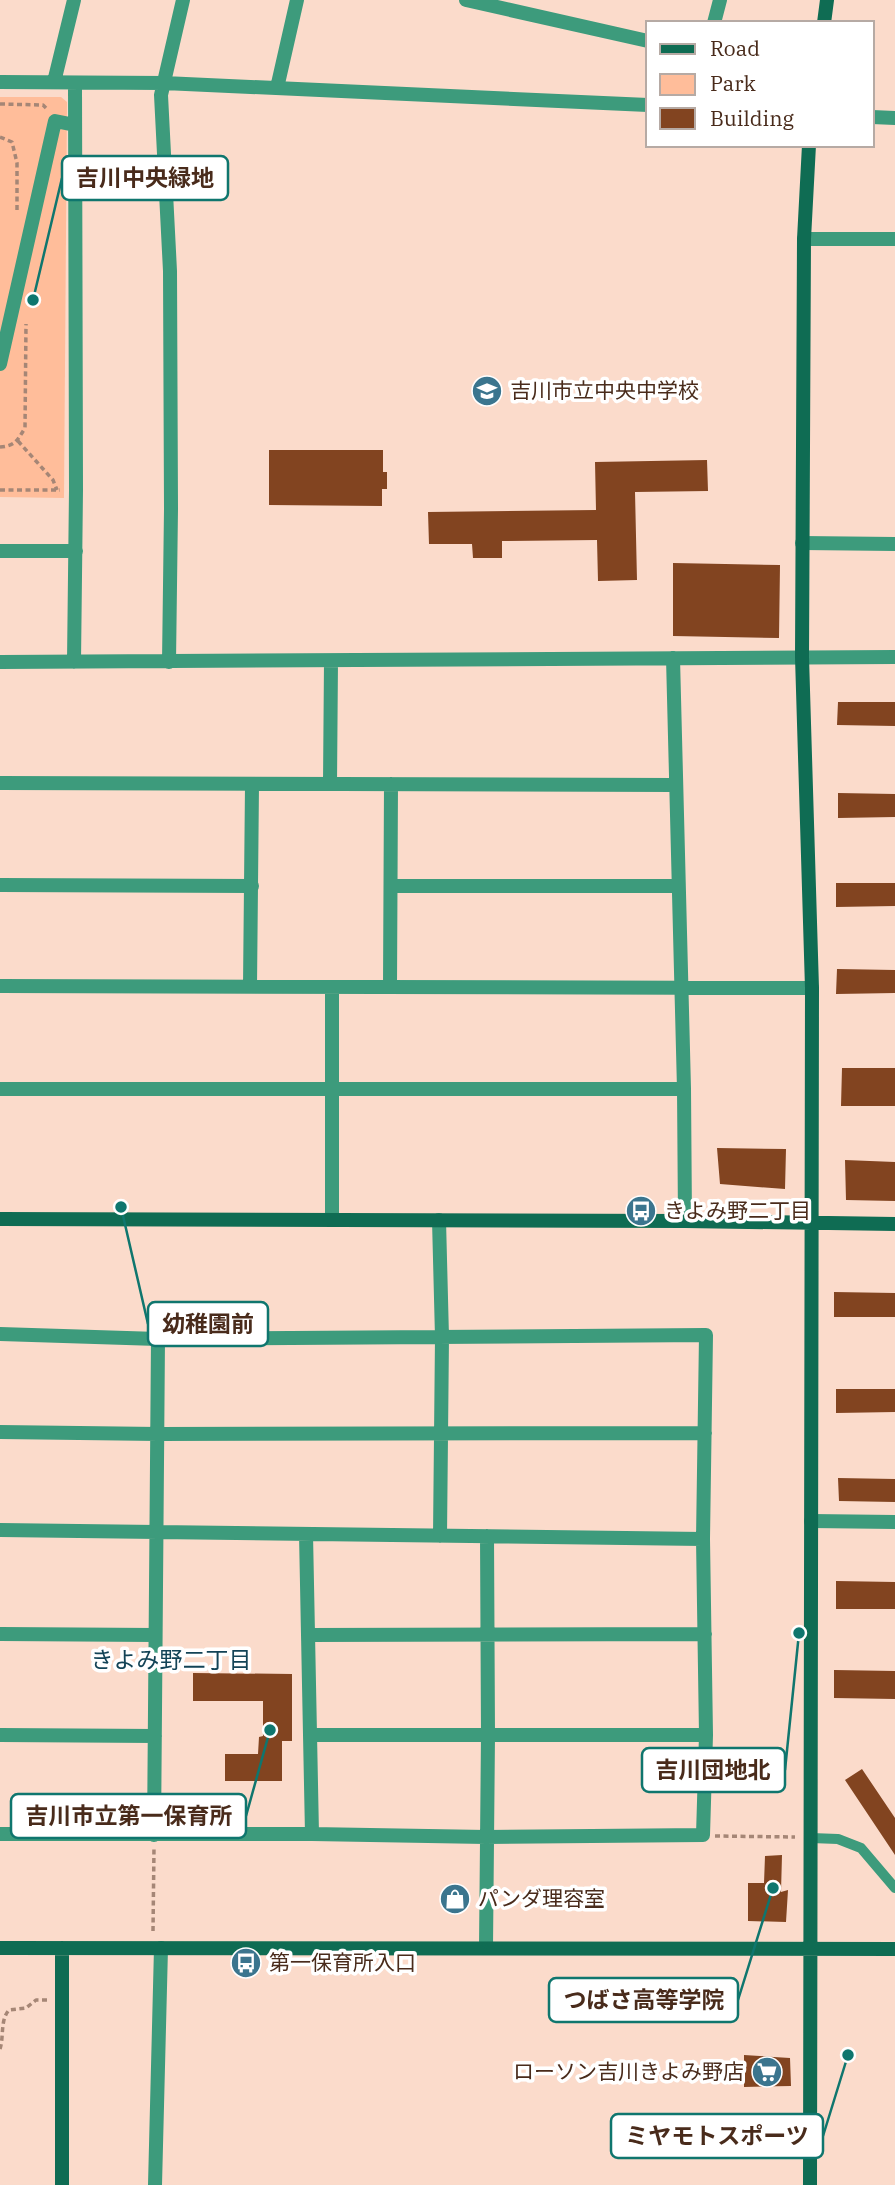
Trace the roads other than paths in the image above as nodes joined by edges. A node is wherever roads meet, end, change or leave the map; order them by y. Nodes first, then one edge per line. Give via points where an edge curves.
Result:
1 (74, 0) edge
2 (183, 0) edge
3 (297, 0) edge
4 (466, 0) edge
5 (720, 0) edge
6 (827, 0) edge
7 (715, 21) edge
8 (824, 21) edge
9 (646, 41) edge
10 (0, 82) edge
11 (54, 82) junction
12 (75, 83) junction
13 (164, 83) junction
14 (277, 88) junction
15 (646, 105) edge
16 (874, 117) edge
17 (895, 118) edge
18 (75, 125) junction
19 (809, 147) edge
20 (804, 239) junction
21 (895, 239) edge
22 (0, 364) edge
23 (802, 543) junction
24 (895, 544) edge
25 (0, 551) edge
26 (76, 551) junction
27 (802, 657) junction
28 (895, 657) edge
29 (673, 658) junction
30 (331, 661) junction
31 (0, 662) edge
32 (74, 662) junction
33 (169, 662) junction
34 (0, 783) edge
35 (330, 784) junction
36 (252, 785) junction
37 (391, 785) junction
38 (675, 785) junction
39 (0, 885) edge
40 (252, 886) junction
41 (391, 886) junction
42 (678, 886) junction
43 (0, 986) edge
44 (250, 986) junction
45 (390, 986) junction
46 (332, 987) junction
47 (681, 987) junction
48 (812, 988) junction
49 (0, 1089) edge
50 (333, 1089) junction
51 (684, 1089) junction
52 (0, 1219) edge
53 (332, 1219) junction
54 (439, 1220) junction
55 (685, 1221) junction
56 (812, 1223) junction
57 (895, 1224) edge
58 (0, 1334) edge
59 (442, 1337) junction
60 (158, 1339) junction
61 (0, 1432) edge
62 (441, 1433) junction
63 (705, 1433) junction
64 (158, 1434) junction
65 (811, 1521) junction
66 (895, 1522) edge
67 (0, 1530) edge
68 (156, 1532) junction
69 (306, 1534) junction
70 (440, 1536) junction
71 (487, 1536) junction
72 (704, 1539) junction
73 (0, 1634) edge
74 (705, 1634) junction
75 (308, 1635) junction
76 (488, 1635) junction
77 (155, 1636) junction
78 (0, 1735) edge
79 (310, 1735) junction
80 (488, 1735) junction
81 (706, 1735) junction
82 (155, 1736) junction
83 (0, 1834) edge
84 (312, 1834) junction
85 (154, 1835) junction
86 (486, 1837) junction
87 (811, 1838) junction
88 (895, 1888) edge
89 (0, 1948) edge
90 (62, 1948) junction
91 (161, 1948) junction
92 (486, 1948) junction
93 (810, 1949) junction
94 (895, 1949) edge
95 (62, 2185) edge
96 (155, 2185) edge
97 (810, 2185) edge

1 - 11 street
2 - 13 street
3 - 14 street
4 - 9 street
5 - 7 street
6 - 8 street
10 - 11 street
11 - 12 street
12 - 13 street
12 - 18 street
13 - 14 street
13 - 33 street via 171,374
14 - 15 street
16 - 17 street
18 - 22 street via 55,121
18 - 26 street
19 - 20 street
20 - 21 street
20 - 23 street
23 - 24 street
23 - 27 street
25 - 26 street
26 - 32 street
27 - 28 street
27 - 29 street
27 - 48 street
29 - 30 street
29 - 38 street
30 - 33 street
30 - 35 street
31 - 32 street
32 - 33 street
34 - 36 street
35 - 36 street
35 - 37 street
36 - 40 street
37 - 38 street
37 - 41 street
38 - 42 street
39 - 40 street
40 - 44 street
41 - 42 street
41 - 45 street
42 - 47 street
43 - 44 street
44 - 46 street
45 - 46 street
45 - 47 street
46 - 50 street
47 - 48 street
47 - 51 street
48 - 56 street
49 - 50 street
50 - 51 street
50 - 53 street
51 - 55 street
52 - 53 street
53 - 54 street
54 - 55 street
54 - 59 street
55 - 56 street
56 - 57 street
56 - 65 street
58 - 60 street
59 - 60 street
59 - 62 street
59 - 63 street via 706,1335
60 - 64 street
61 - 64 street
62 - 63 street
62 - 64 street
62 - 70 street
63 - 72 street
64 - 68 street
65 - 66 street
65 - 87 street
67 - 68 street
68 - 69 street
68 - 77 street
69 - 70 street
69 - 75 street
70 - 71 street
71 - 72 street
71 - 76 street
72 - 74 street
73 - 77 street
74 - 76 street
74 - 81 street
75 - 76 street
75 - 79 street
76 - 80 street
77 - 82 street
78 - 82 street
79 - 80 street
79 - 84 street
80 - 81 street
80 - 86 street
81 - 86 street via 703,1835
82 - 85 street
83 - 85 street
84 - 85 street
84 - 86 street
86 - 92 street
87 - 88 lane via 838,1839 861,1848
87 - 93 street
89 - 90 street
90 - 91 street
90 - 95 street
91 - 92 street
91 - 96 street
92 - 93 street
93 - 94 street
93 - 97 street

